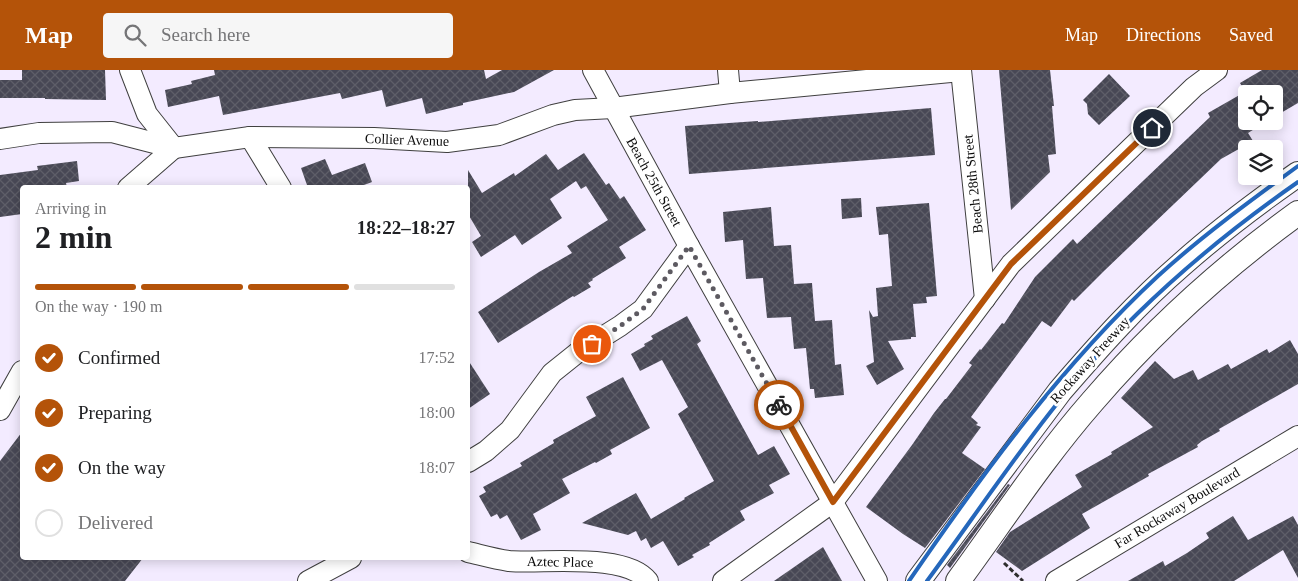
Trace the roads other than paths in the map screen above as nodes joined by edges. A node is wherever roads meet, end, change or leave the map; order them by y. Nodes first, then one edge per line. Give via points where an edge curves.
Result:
1 (130, 70) edge
2 (593, 70) edge
3 (728, 70) edge
4 (1217, 70) edge
5 (961, 71) edge
6 (1194, 78) edge
7 (730, 92) junction
8 (613, 108) junction
9 (250, 138) junction
10 (0, 139) edge
11 (174, 148) junction
12 (1298, 174) edge
13 (131, 185) edge
14 (279, 185) edge
15 (1298, 213) edge
16 (689, 246) junction
17 (985, 299) junction
18 (20, 375) edge
19 (0, 410) edge
20 (1298, 436) edge
21 (470, 461) edge
22 (833, 502) junction
23 (470, 552) edge
24 (348, 560) edge
25 (308, 581) edge
26 (648, 581) edge
27 (723, 581) edge
28 (877, 581) edge
29 (918, 581) edge
30 (958, 581) edge
31 (1056, 581) edge

1 - 11 street via 148,114
2 - 8 street, Beach 25th Street
3 - 7 street
4 - 6 street
5 - 7 street, Collier Avenue
5 - 17 street, Beach 28th Street
6 - 17 street via 1011,264
7 - 8 street, Collier Avenue
8 - 9 street, Collier Avenue via 575,110 499,135 447,142 374,138
8 - 16 street, Beach 25th Street
9 - 11 street, Collier Avenue
9 - 14 street
10 - 11 street, Collier Avenue via 39,134 112,132
11 - 13 street
12 - 29 street, Rockaway Freeway via 1227,226 1180,266 1086,361
15 - 30 street via 1184,305 1092,401
16 - 21 street via 643,309 577,353 552,374 510,430
16 - 22 street, Beach 25th Street
17 - 22 street
18 - 19 street
20 - 31 street, Far Rockaway Boulevard
22 - 27 street
22 - 28 street, Beach 25th Street
23 - 26 street, Aztec Place via 509,561 594,562 624,566
24 - 25 street

